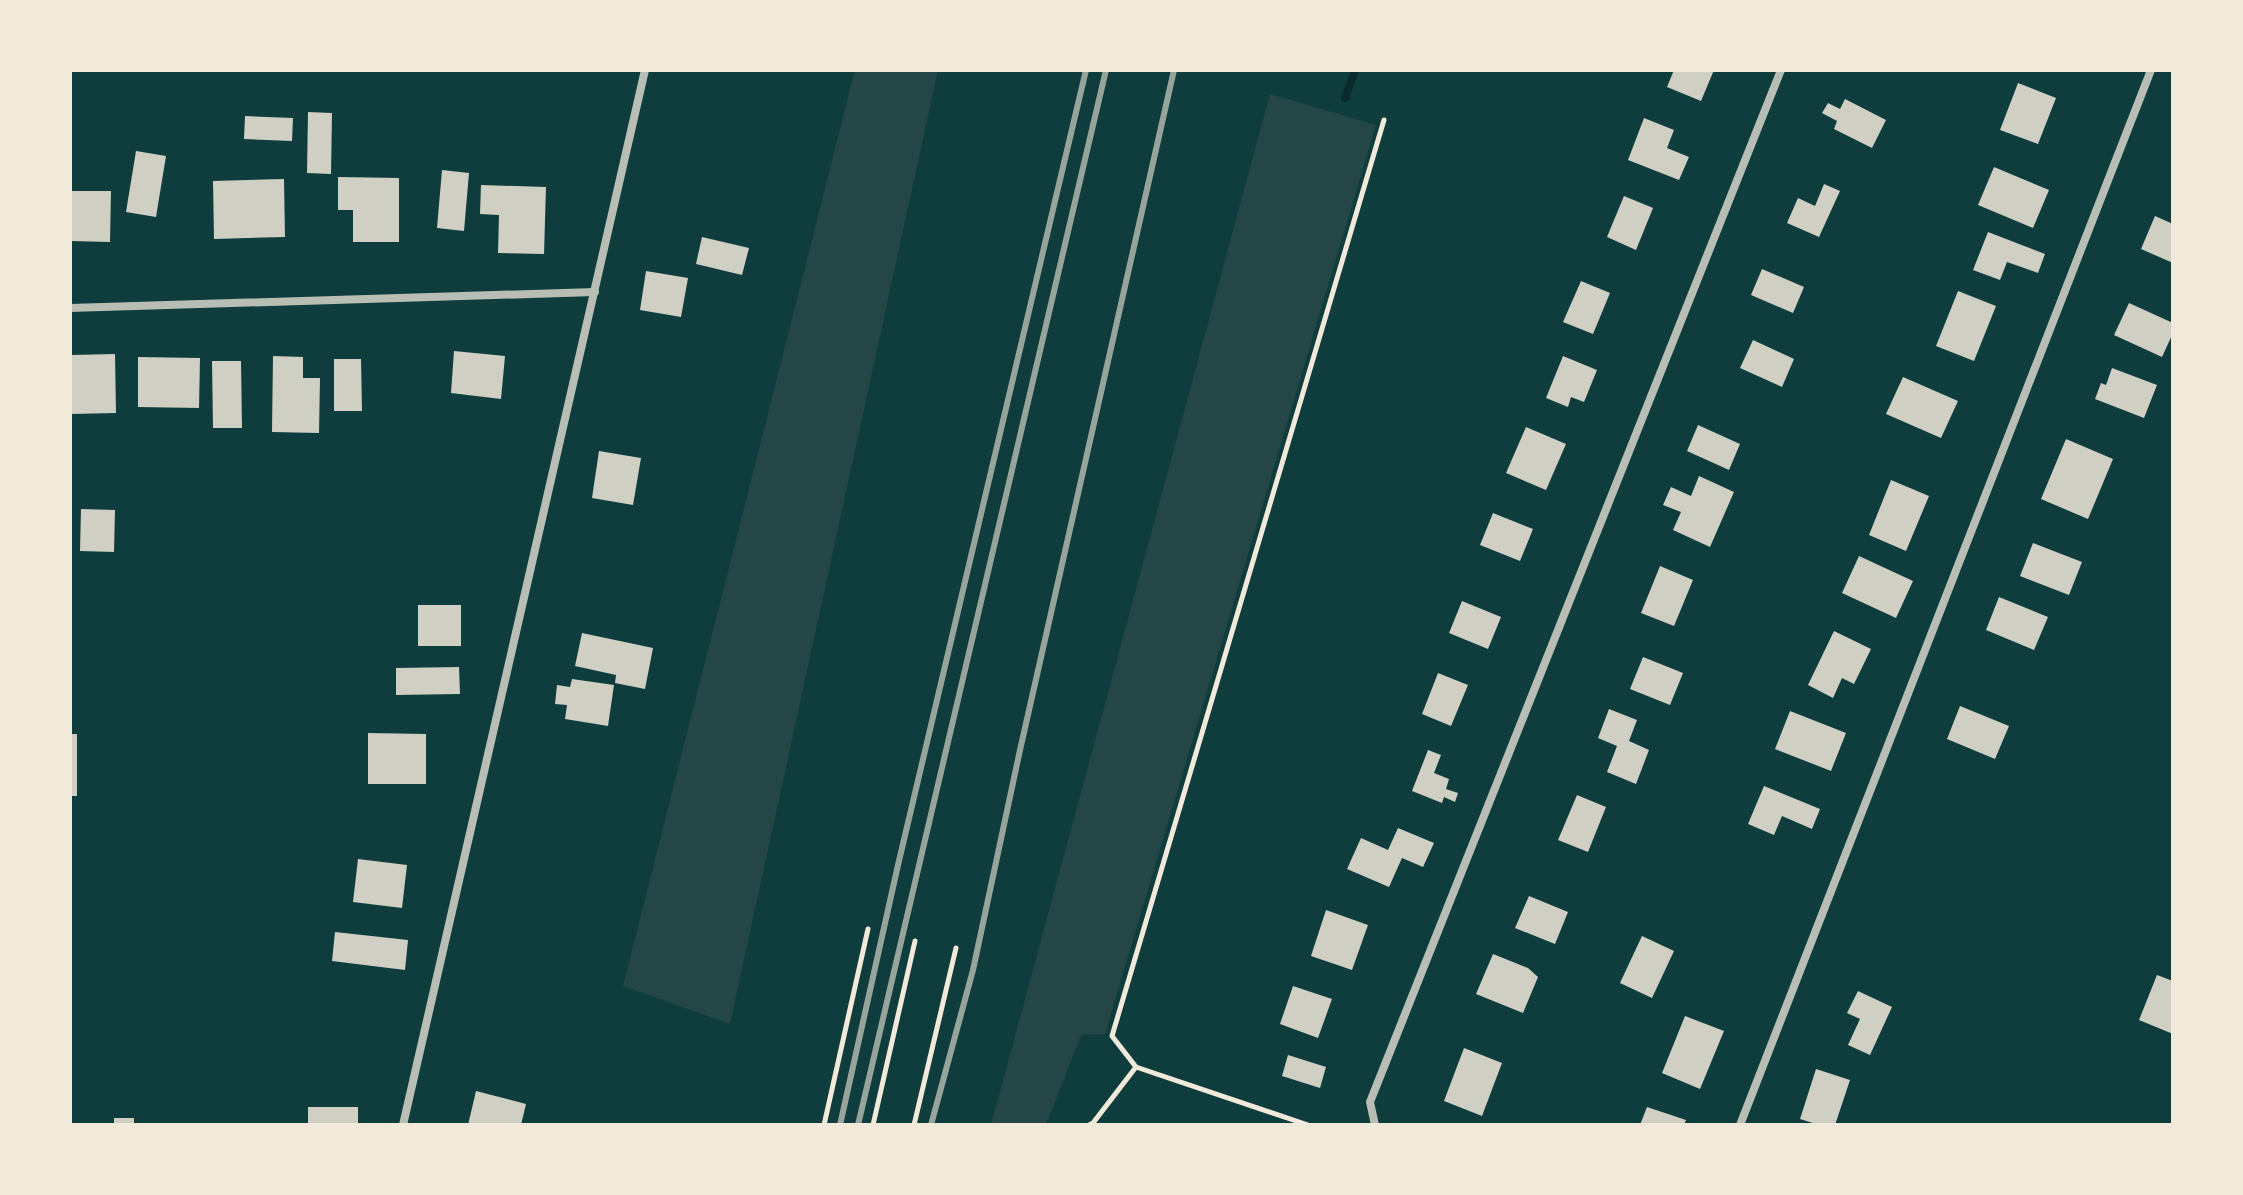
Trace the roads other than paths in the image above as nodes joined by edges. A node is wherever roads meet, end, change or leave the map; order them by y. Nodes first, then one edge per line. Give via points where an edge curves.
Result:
1 (645, 70) edge
2 (1781, 70) edge
3 (2151, 70) edge
4 (595, 292) junction
5 (70, 308) edge
6 (403, 1125) edge
7 (1375, 1125) edge
8 (1740, 1125) edge

1 - 4 street
2 - 7 street via 1370,1102
3 - 8 street
4 - 5 street
4 - 6 street

